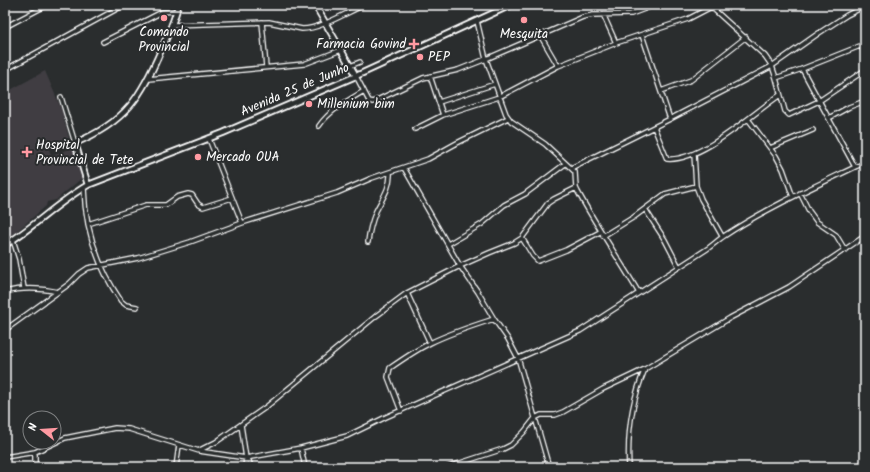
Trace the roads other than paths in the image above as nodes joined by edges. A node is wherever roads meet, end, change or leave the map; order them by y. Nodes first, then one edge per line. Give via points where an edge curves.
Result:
1 (47, 5) edge
2 (124, 5) edge
3 (178, 5) edge
4 (315, 5) edge
5 (364, 5) edge
6 (511, 5) edge
7 (655, 5) edge
8 (712, 6) edge
9 (865, 6) edge
10 (176, 11) junction
11 (603, 14) junction
12 (477, 21) junction
13 (262, 22) junction
14 (325, 22) junction
15 (171, 25) junction
16 (5, 27) edge
17 (540, 35) junction
18 (642, 35) junction
19 (746, 37) junction
20 (103, 42) dead end
21 (616, 43) junction
22 (863, 45) edge
23 (341, 50) junction
24 (865, 54) edge
25 (486, 60) junction
26 (360, 62) dead end
27 (350, 66) junction
28 (558, 66) junction
29 (772, 66) junction
30 (266, 67) junction
31 (802, 69) junction
32 (5, 70) edge
33 (865, 70) edge
34 (356, 76) junction
35 (430, 76) junction
36 (776, 78) junction
37 (148, 79) junction
38 (494, 84) junction
39 (364, 91) junction
40 (661, 91) junction
41 (780, 95) junction
42 (61, 97) dead end
43 (499, 97) junction
44 (819, 101) junction
45 (865, 101) edge
46 (438, 102) junction
47 (443, 116) junction
48 (508, 118) junction
49 (829, 118) junction
50 (670, 119) junction
51 (748, 119) junction
52 (319, 126) dead end
53 (654, 127) junction
54 (415, 129) dead end
55 (813, 130) dead end
56 (209, 139) junction
57 (75, 143) junction
58 (770, 148) junction
59 (694, 154) junction
60 (865, 163) edge
61 (565, 164) junction
62 (855, 167) junction
63 (404, 168) junction
64 (572, 168) junction
65 (390, 173) junction
66 (696, 186) junction
67 (86, 187) junction
68 (576, 188) junction
69 (800, 194) junction
70 (793, 197) junction
71 (232, 198) junction
72 (645, 209) junction
73 (242, 223) junction
74 (88, 224) junction
75 (600, 232) junction
76 (603, 236) junction
77 (722, 236) junction
78 (865, 236) edge
79 (522, 238) junction
80 (12, 240) junction
81 (368, 242) dead end
82 (448, 244) junction
83 (5, 245) edge
84 (845, 250) junction
85 (100, 264) junction
86 (460, 266) junction
87 (679, 267) junction
88 (24, 288) junction
89 (5, 292) edge
90 (58, 292) junction
91 (407, 293) junction
92 (639, 293) junction
93 (137, 307) dead end
94 (494, 319) junction
95 (5, 330) edge
96 (430, 343) junction
97 (518, 358) junction
98 (645, 369) junction
99 (401, 411) junction
100 (535, 418) junction
101 (241, 425) junction
102 (179, 445) junction
103 (301, 448) junction
104 (199, 451) junction
105 (35, 452) junction
106 (5, 457) edge
107 (247, 458) junction
108 (35, 467) edge
109 (176, 467) edge
110 (245, 467) edge
111 (251, 467) edge
112 (305, 467) edge
113 (448, 467) edge
114 (549, 467) edge
115 (629, 467) edge

1 - 16 street
2 - 32 street
3 - 10 street
4 - 14 street
5 - 14 street
6 - 12 street, Avenida 25 de Junho
7 - 11 street via 631,14
8 - 18 street via 688,19
8 - 19 street
9 - 29 street via 819,33
10 - 15 street
10 - 20 street via 162,12
11 - 17 street via 583,17
11 - 21 street
12 - 25 street
12 - 34 street, Avenida 25 de Junho
13 - 14 street via 302,29
13 - 15 street
13 - 30 street
14 - 23 street
15 - 37 street
17 - 25 street
17 - 28 street
18 - 21 street
18 - 40 street
19 - 29 street
19 - 40 street via 690,80
21 - 28 street
22 - 24 street
22 - 31 street
23 - 27 street
23 - 30 street via 304,64
25 - 35 street
25 - 38 street
26 - 27 street
27 - 34 street
28 - 43 street
29 - 36 street
29 - 50 street
30 - 37 street
31 - 36 street
31 - 44 street
33 - 44 street
34 - 39 street
34 - 56 street, Avenida 25 de Junho
35 - 39 street via 373,102
35 - 46 street
36 - 41 street
37 - 57 street via 136,100 120,117 103,130
38 - 43 street
38 - 46 street
39 - 52 street via 327,115
40 - 50 street
41 - 44 street via 789,115
41 - 51 street
42 - 57 street
43 - 47 street
43 - 48 street
44 - 49 street
45 - 49 street
46 - 47 street
47 - 54 street
48 - 61 street via 545,144
48 - 63 street via 437,155
49 - 62 street
50 - 53 street
51 - 58 street
51 - 59 street
53 - 59 street via 667,159
53 - 64 street
55 - 58 street
56 - 67 street, Avenida 25 de Junho
56 - 71 street
57 - 67 street
58 - 70 street via 783,169
59 - 66 street
60 - 62 street
61 - 64 street
61 - 82 street via 525,194 504,205 482,224
62 - 69 street
63 - 65 street
63 - 82 street
64 - 68 street via 575,172
65 - 73 street
65 - 81 street via 391,180 376,213
66 - 72 street via 665,194
66 - 77 street
67 - 74 street
67 - 80 street, Avenida 25 de Junho
68 - 75 street
68 - 79 street via 548,203
69 - 70 street
69 - 84 street via 817,222 836,235
70 - 77 street
71 - 73 street
71 - 74 street via 203,207 188,194 177,197 166,205 146,205
72 - 76 street
72 - 87 street
73 - 85 street via 138,258
74 - 85 street
75 - 76 street
75 - 79 street via 538,261
76 - 92 street
77 - 87 street
78 - 84 street
79 - 86 street
80 - 83 street, Avenida 25 de Junho
80 - 88 street
82 - 86 street
84 - 98 street via 789,287 730,318
85 - 90 street via 83,270
85 - 93 street via 121,301
86 - 91 street
86 - 94 street
87 - 92 street
88 - 89 street
88 - 90 street
90 - 95 street
91 - 96 street
91 - 101 street
92 - 97 street via 580,331
94 - 96 street
94 - 97 street
96 - 99 street via 390,368 388,377
97 - 99 street
97 - 100 street
98 - 100 street via 563,412
98 - 115 street via 634,400 628,446
99 - 103 street via 347,436
100 - 113 street via 511,445
100 - 114 street
101 - 104 street
101 - 107 street
102 - 104 street
102 - 105 street via 129,429 116,428 65,438
102 - 109 street
103 - 107 street
103 - 112 street
104 - 107 street
105 - 106 street
105 - 108 street
107 - 110 street
107 - 111 street

